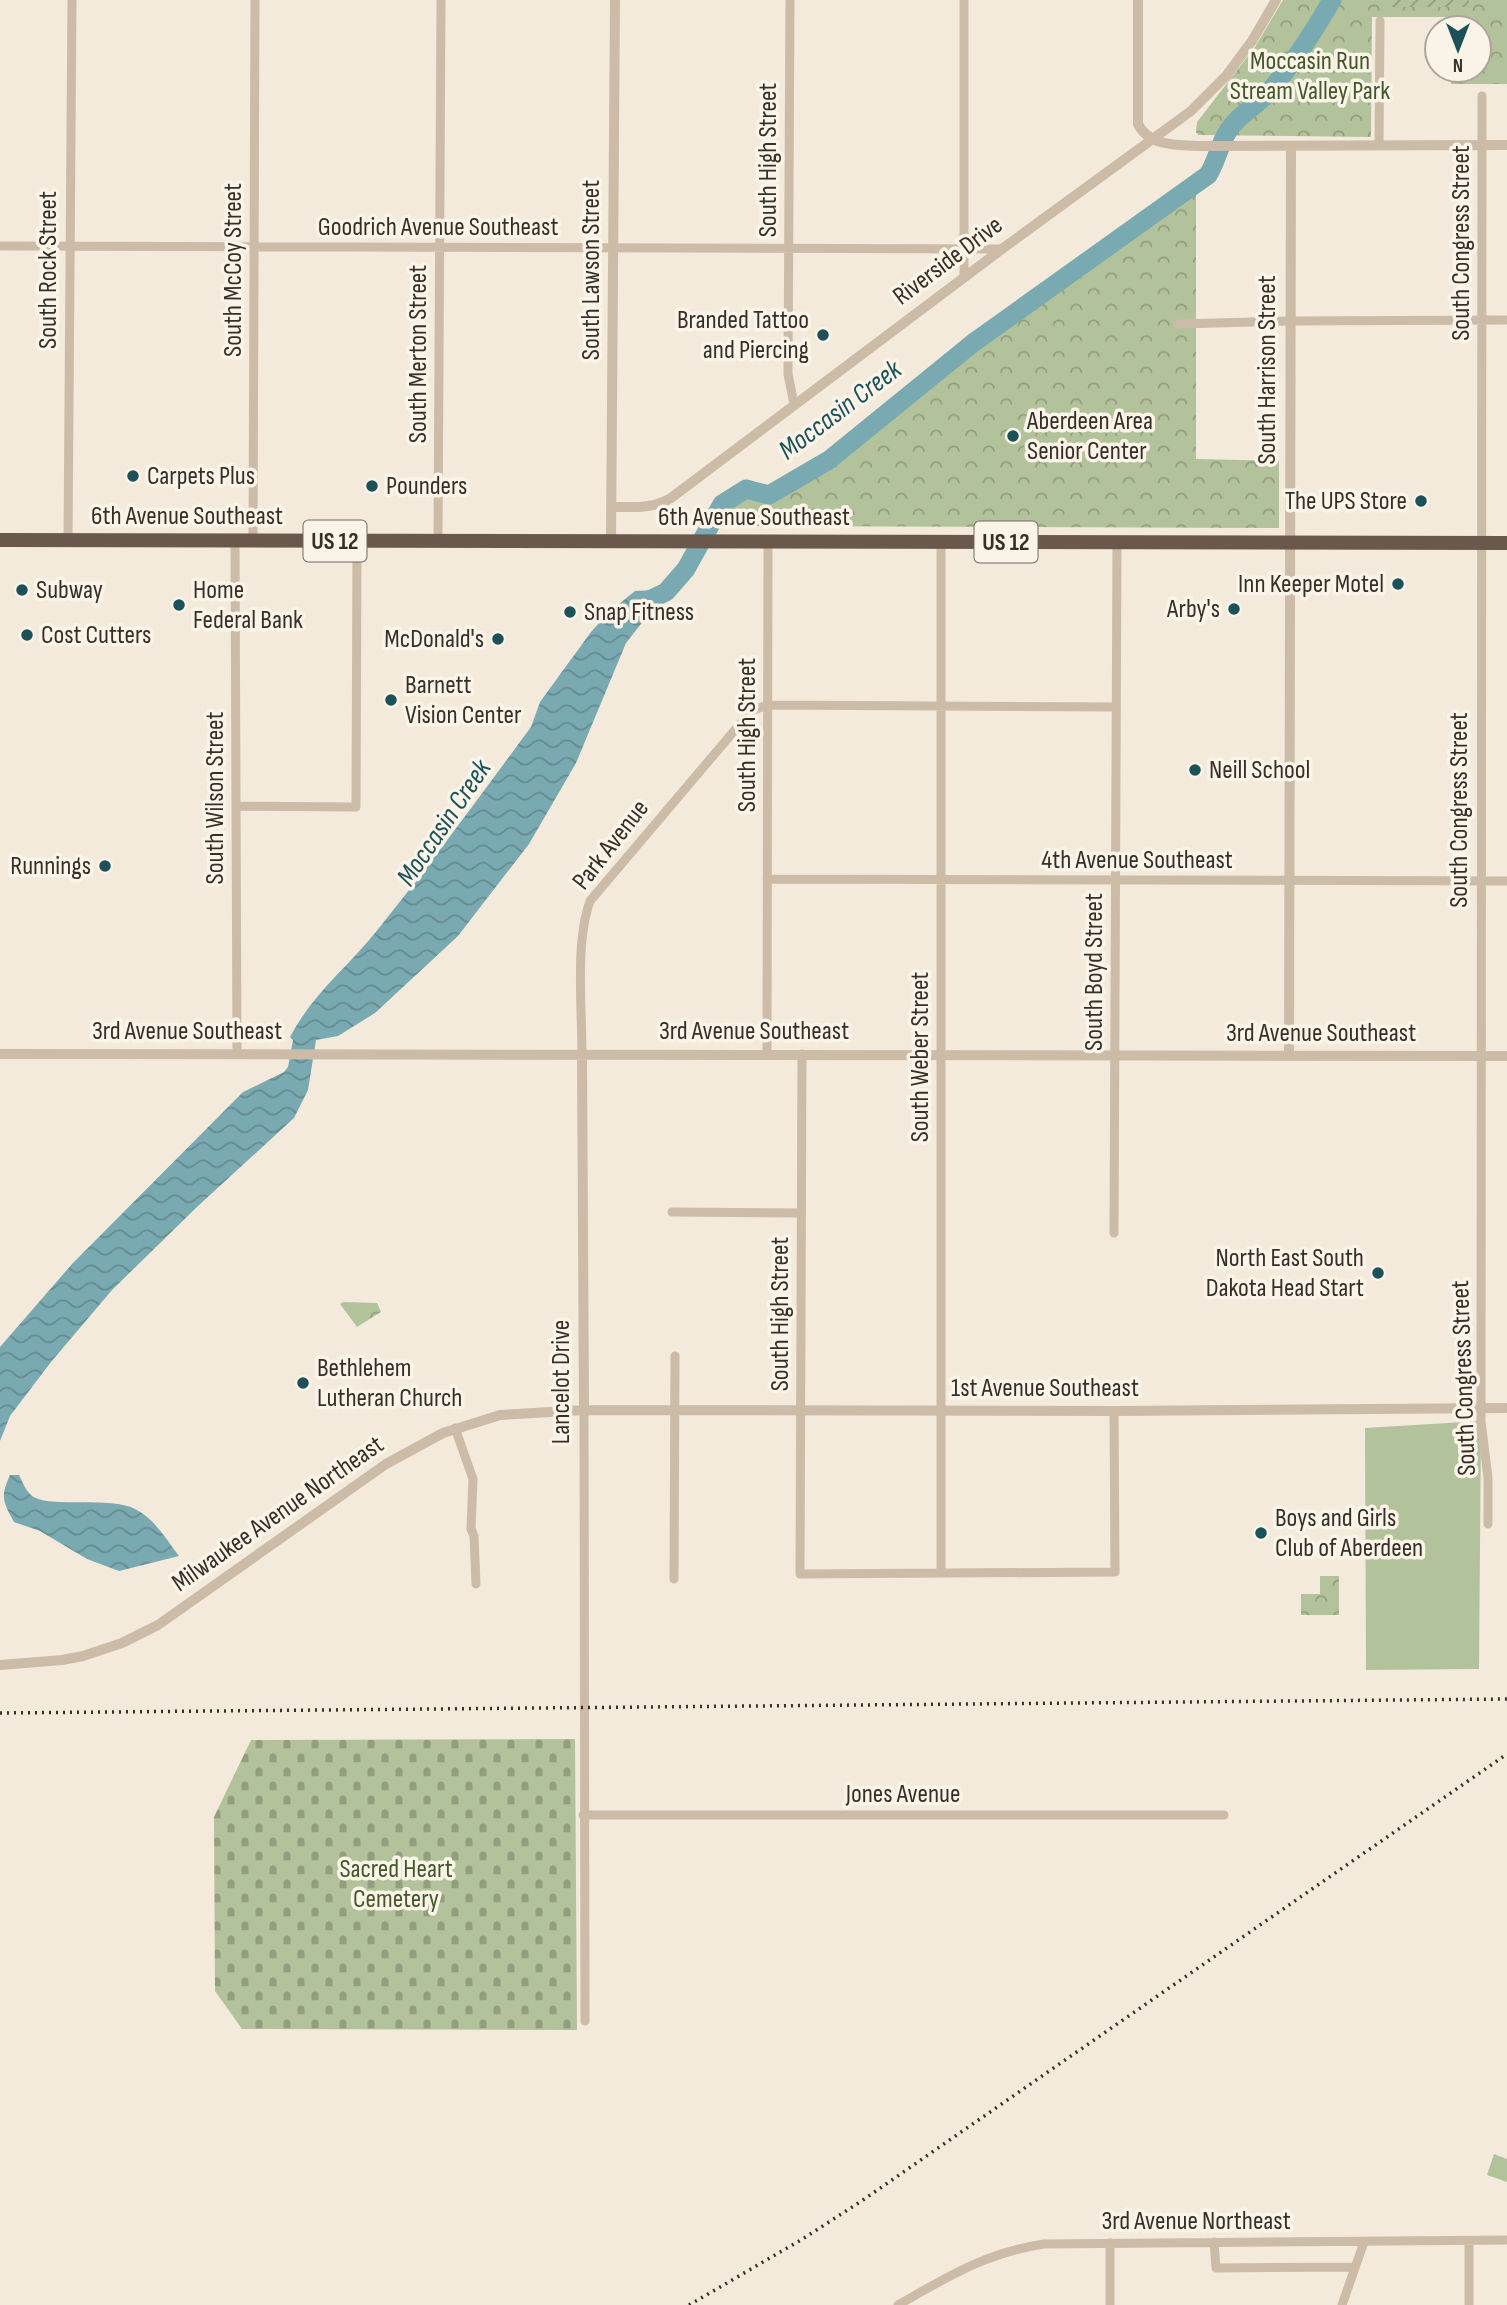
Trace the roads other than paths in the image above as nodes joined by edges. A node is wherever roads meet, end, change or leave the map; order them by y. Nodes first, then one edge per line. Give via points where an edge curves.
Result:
1 (72, 0) edge
2 (255, 0) edge
3 (442, 0) edge
4 (615, 0) edge
5 (790, 0) edge
6 (964, 0) edge
7 (1138, 0) edge
8 (1276, 0) edge
9 (1380, 21) dead end
10 (1482, 96) dead end
11 (1153, 140) junction
12 (1378, 145) junction
13 (1482, 145) junction
14 (1507, 145) edge
15 (1292, 146) junction
16 (0, 246) edge
17 (68, 246) junction
18 (255, 247) junction
19 (440, 247) junction
20 (614, 248) junction
21 (788, 248) junction
22 (963, 249) junction
23 (1002, 249) junction
24 (964, 277) junction
25 (1482, 320) junction
26 (1507, 320) edge
27 (1290, 321) junction
28 (1177, 324) dead end
29 (794, 404) junction
30 (612, 507) junction
31 (0, 540) edge
32 (68, 540) junction
33 (235, 541) junction
34 (253, 541) junction
35 (357, 541) junction
36 (438, 541) junction
37 (611, 541) junction
38 (768, 542) junction
39 (941, 542) junction
40 (1116, 542) junction
41 (1290, 542) junction
42 (1480, 542) junction
43 (1507, 542) edge
44 (767, 705) junction
45 (942, 705) junction
46 (1115, 707) junction
47 (236, 806) junction
48 (767, 879) junction
49 (941, 880) junction
50 (1115, 881) junction
51 (1290, 881) junction
52 (1480, 881) junction
53 (1507, 881) edge
54 (0, 1054) edge
55 (237, 1054) junction
56 (582, 1054) junction
57 (767, 1054) junction
58 (802, 1054) junction
59 (942, 1055) junction
60 (1115, 1055) junction
61 (1289, 1056) junction
62 (1507, 1056) edge
63 (1480, 1057) junction
64 (672, 1212) dead end
65 (801, 1213) junction
66 (1114, 1233) dead end
67 (674, 1356) dead end
68 (1481, 1408) junction
69 (1507, 1408) edge
70 (583, 1410) junction
71 (674, 1410) junction
72 (800, 1410) junction
73 (941, 1410) junction
74 (1114, 1410) junction
75 (456, 1428) junction
76 (1488, 1524) dead end
77 (941, 1573) junction
78 (674, 1578) dead end
79 (476, 1584) dead end
80 (0, 1665) edge
81 (583, 1815) junction
82 (1224, 1815) dead end
83 (585, 2021) dead end
84 (1507, 2240) edge
85 (1469, 2241) junction
86 (1214, 2242) junction
87 (1364, 2242) junction
88 (1110, 2243) junction
89 (1355, 2267) junction
90 (898, 2305) edge
91 (1110, 2305) edge
92 (1342, 2305) edge
93 (1469, 2305) edge

1 - 17 street, South Rock Street
2 - 18 street, South McCoy Street
3 - 19 street, South Merton Street
4 - 20 street, South Lawson Street
5 - 21 street, South High Street
6 - 22 street
7 - 11 street via 1138,124
8 - 11 street, Riverside Drive via 1252,41 1205,100
9 - 12 street
10 - 13 street, South Congress Street
11 - 15 street via 1201,146
11 - 23 street, Riverside Drive
12 - 13 street
12 - 15 street
13 - 14 street
13 - 25 street, South Congress Street
15 - 27 street, South Harrison Street
16 - 17 street, Goodrich Avenue Southeast
17 - 18 street, Goodrich Avenue Southeast
17 - 32 street, South Rock Street
18 - 19 street, Goodrich Avenue Southeast
18 - 34 street, South McCoy Street
19 - 20 street, Goodrich Avenue Southeast
19 - 36 street, South Merton Street
20 - 21 street, Goodrich Avenue Southeast
20 - 30 street, South Lawson Street
21 - 22 street, Goodrich Avenue Southeast
21 - 29 street, South High Street via 789,374
22 - 23 street, Goodrich Avenue Southeast
22 - 24 street
23 - 24 street, Riverside Drive
24 - 29 street, Riverside Drive
25 - 26 street
25 - 27 street
25 - 42 street, South Congress Street
27 - 28 street
27 - 41 street, South Harrison Street
29 - 30 street, Riverside Drive via 661,504
30 - 37 street, South Lawson Street
31 - 32 highway, 6th Avenue Southeast / US 12
32 - 33 highway, 6th Avenue Southeast / US 12
33 - 34 highway, 6th Avenue Southeast / US 12
33 - 47 street, South Wilson Street
34 - 35 highway, 6th Avenue Southeast / US 12
35 - 36 highway, 6th Avenue Southeast / US 12
35 - 47 street via 356,807
36 - 37 highway, 6th Avenue Southeast / US 12
37 - 38 highway, 6th Avenue Southeast / US 12
38 - 39 highway, 6th Avenue Southeast / US 12
38 - 44 street, South High Street
39 - 40 highway, 6th Avenue Southeast / US 12
39 - 45 street, South Weber Street
40 - 41 highway, 6th Avenue Southeast / US 12
40 - 46 street, South Boyd Street
41 - 42 highway, 6th Avenue Southeast / US 12
41 - 51 street, South Harrison Street
42 - 43 highway, 6th Avenue Southeast / US 12
42 - 52 street, South Congress Street
44 - 45 street
44 - 48 street, South High Street
44 - 56 street, Park Avenue via 743,719 590,901 582,939
45 - 46 street
45 - 49 street, South Weber Street
46 - 50 street, South Boyd Street
47 - 55 street, South Wilson Street
48 - 49 street, 4th Avenue Southeast
48 - 57 street, South High Street
49 - 50 street, 4th Avenue Southeast
49 - 59 street, South Weber Street
50 - 51 street, 4th Avenue Southeast
50 - 60 street, South Boyd Street
51 - 52 street, 4th Avenue Southeast
51 - 61 street, South Harrison Street
52 - 53 street, 4th Avenue Southeast
52 - 63 street, South Congress Street
54 - 55 street, 3rd Avenue Southeast
55 - 56 street, 3rd Avenue Southeast
56 - 57 street, 3rd Avenue Southeast
56 - 70 street, Lancelot Drive
57 - 58 street, 3rd Avenue Southeast
58 - 59 street, 3rd Avenue Southeast
58 - 65 street, South High Street
59 - 60 street, 3rd Avenue Southeast
59 - 73 street, South Weber Street
60 - 61 street, 3rd Avenue Southeast
60 - 66 street, South Boyd Street
61 - 63 street, 3rd Avenue Southeast
62 - 63 street, 3rd Avenue Southeast
63 - 68 street, South Congress Street
64 - 65 street
65 - 72 street, South High Street
67 - 71 street
68 - 69 street, 1st Avenue Southeast
68 - 74 street, 1st Avenue Southeast
68 - 76 street, South Congress Street
70 - 71 street, 1st Avenue Southeast
70 - 75 street, Milwaukee Avenue Northeast via 500,1415
70 - 81 street, Lancelot Drive
71 - 72 street, 1st Avenue Southeast
71 - 78 street
72 - 73 street, 1st Avenue Southeast
72 - 77 street, South High Street via 800,1574
73 - 74 street, 1st Avenue Southeast
73 - 77 street, South Weber Street
74 - 77 street via 1115,1572
75 - 79 street via 473,1479
75 - 80 street, Milwaukee Avenue Northeast via 386,1464 158,1625 83,1656
81 - 82 street, Jones Avenue
81 - 83 street, Lancelot Drive
84 - 85 street, 3rd Avenue Northeast
85 - 87 street, 3rd Avenue Northeast
85 - 93 street
86 - 87 street, 3rd Avenue Northeast
86 - 88 street, 3rd Avenue Northeast
86 - 89 street via 1216,2268
87 - 89 street
88 - 90 street, 3rd Avenue Northeast via 1044,2244 1000,2253 962,2268
88 - 91 street
89 - 92 street

